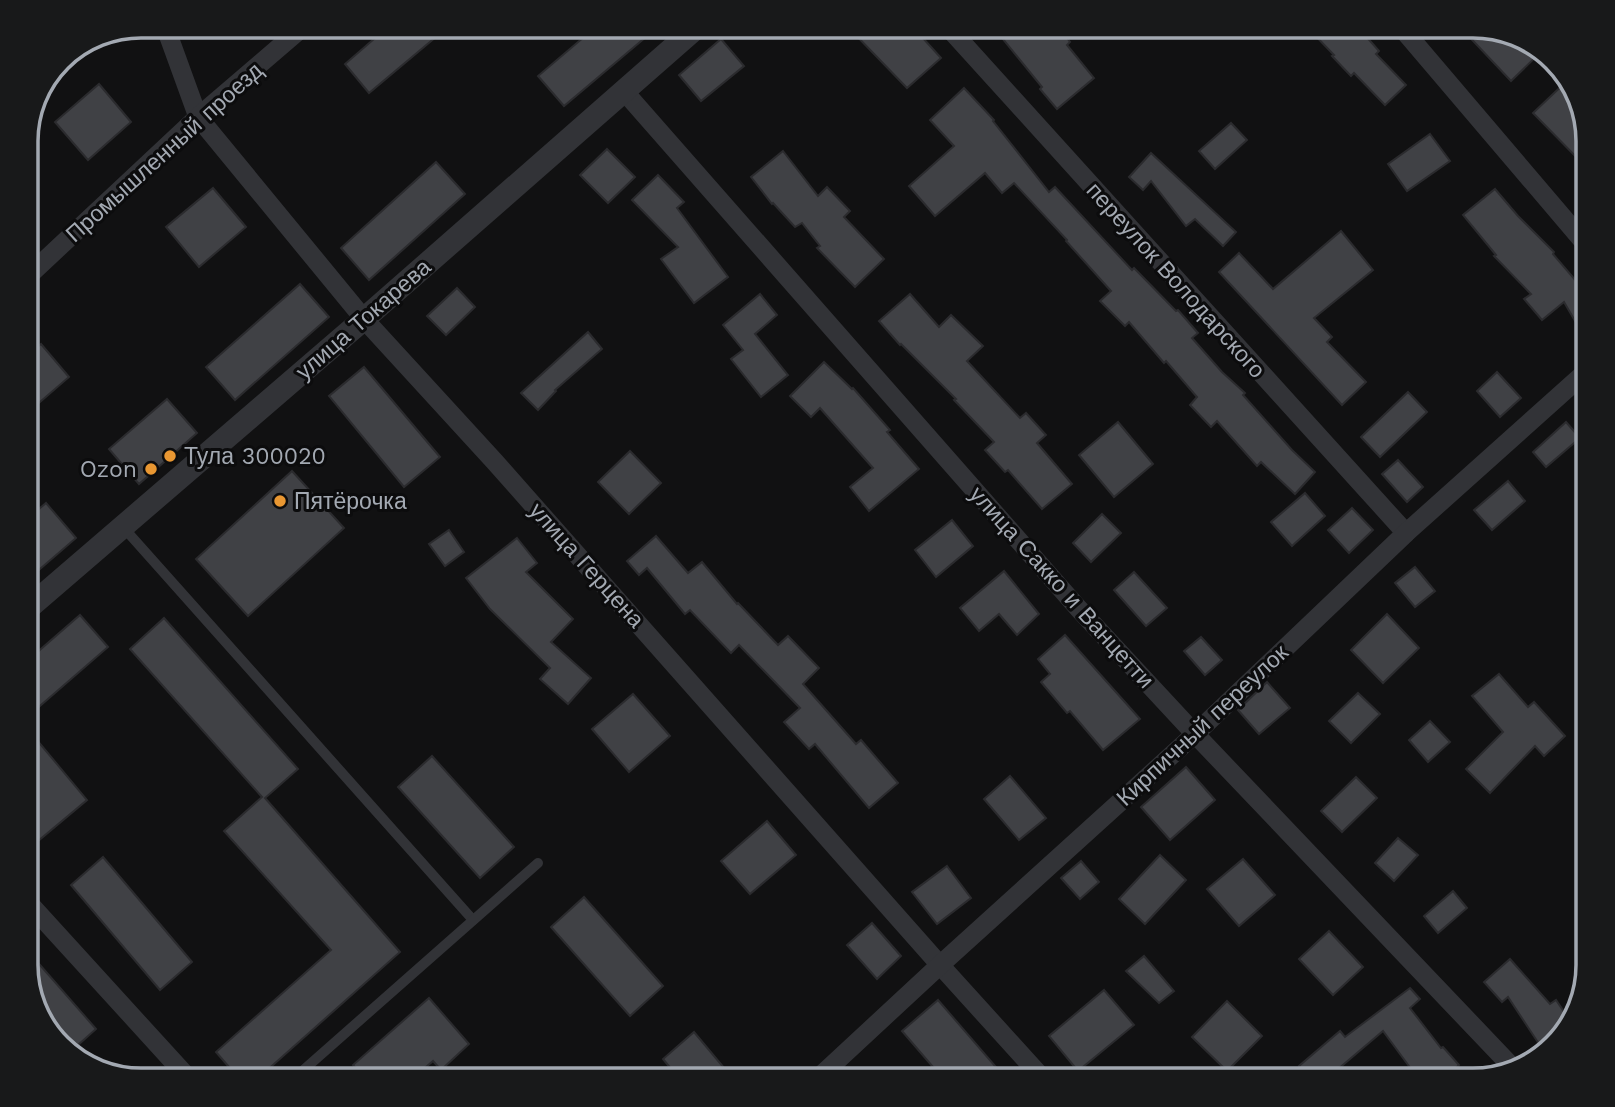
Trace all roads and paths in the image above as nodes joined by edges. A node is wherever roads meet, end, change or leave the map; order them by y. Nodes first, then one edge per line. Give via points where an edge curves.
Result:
1 (169, 38) edge
2 (289, 38) edge
3 (684, 38) edge
4 (958, 38) edge
5 (1410, 38) edge
6 (623, 90) junction
7 (198, 117) junction
8 (1576, 233) edge
9 (39, 266) edge
10 (364, 319) junction
11 (1576, 381) edge
12 (123, 527) junction
13 (1406, 533) junction
14 (39, 599) edge
15 (1195, 734) junction
16 (538, 863) dead end
17 (39, 914) edge
18 (474, 920) junction
19 (940, 965) junction
20 (1508, 1063) edge
21 (179, 1068) edge
22 (306, 1068) edge
23 (829, 1068) edge
24 (1033, 1068) edge

1 - 7 street, улица Герцена
2 - 7 street, Промышленный проезд
3 - 6 street, улица Токарева
4 - 13 street, переулок Володарского
5 - 8 street
6 - 10 street, улица Токарева
6 - 15 street, улица Сакко и Ванцетти via 1078,608
7 - 9 street, Промышленный проезд
7 - 10 street, улица Герцена
10 - 12 street, улица Токарева
10 - 19 street, улица Герцена
11 - 13 street, Кирпичный переулок
12 - 14 street, улица Токарева
12 - 18 lane
13 - 15 street, Кирпичный переулок
15 - 19 street, Кирпичный переулок
15 - 20 street, улица Сакко и Ванцетти
16 - 18 lane
17 - 21 street
18 - 22 lane
19 - 23 street, Кирпичный переулок
19 - 24 street, улица Герцена

